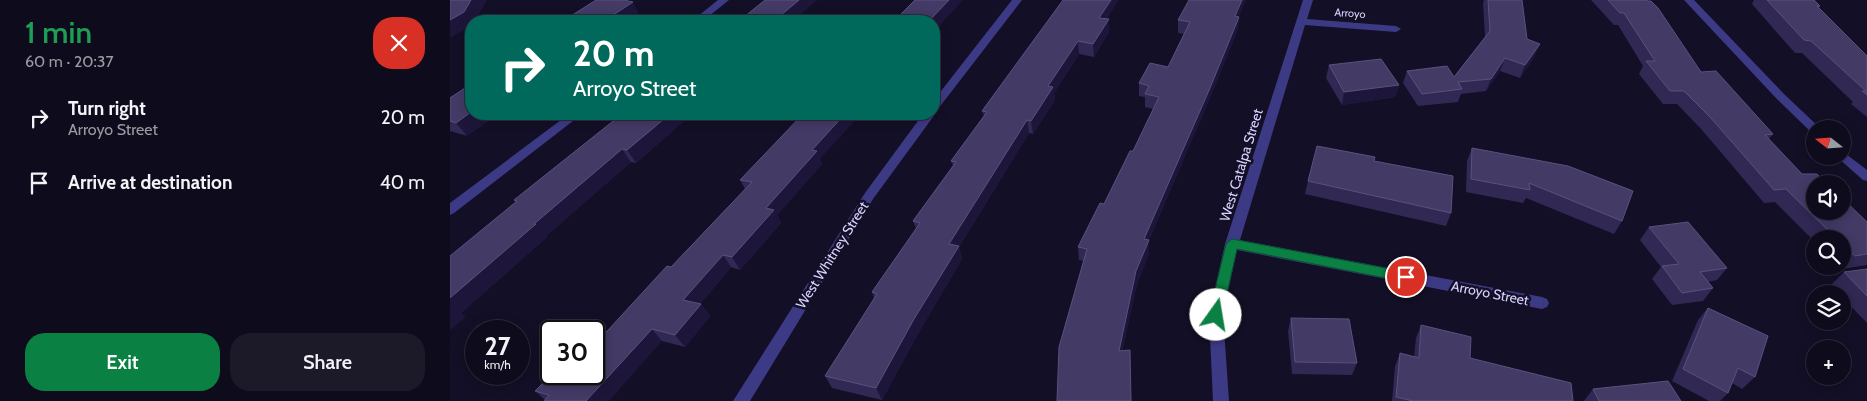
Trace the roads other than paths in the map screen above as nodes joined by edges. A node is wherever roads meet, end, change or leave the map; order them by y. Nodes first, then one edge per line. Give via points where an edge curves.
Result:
1 (724, 0) edge
2 (1017, 0) edge
3 (1308, 0) edge
4 (1689, 0) edge
5 (705, 15) edge
6 (1302, 22) junction
7 (1396, 29) dead end
8 (940, 99) edge
9 (568, 120) edge
10 (925, 120) edge
11 (1806, 121) edge
12 (1851, 163) edge
13 (1867, 177) edge
14 (450, 210) edge
15 (1232, 244) junction
16 (1542, 303) dead end
17 (741, 401) edge
18 (1221, 401) edge

1 - 5 street
2 - 8 street
3 - 6 street, West Catalpa Street
4 - 11 street
6 - 7 street, Arroyo
6 - 15 street, West Catalpa Street
9 - 14 street
10 - 17 street, West Whitney Street via 868,196
12 - 13 street
15 - 16 street, Arroyo Street
15 - 18 street, West Catalpa Street via 1216,315

